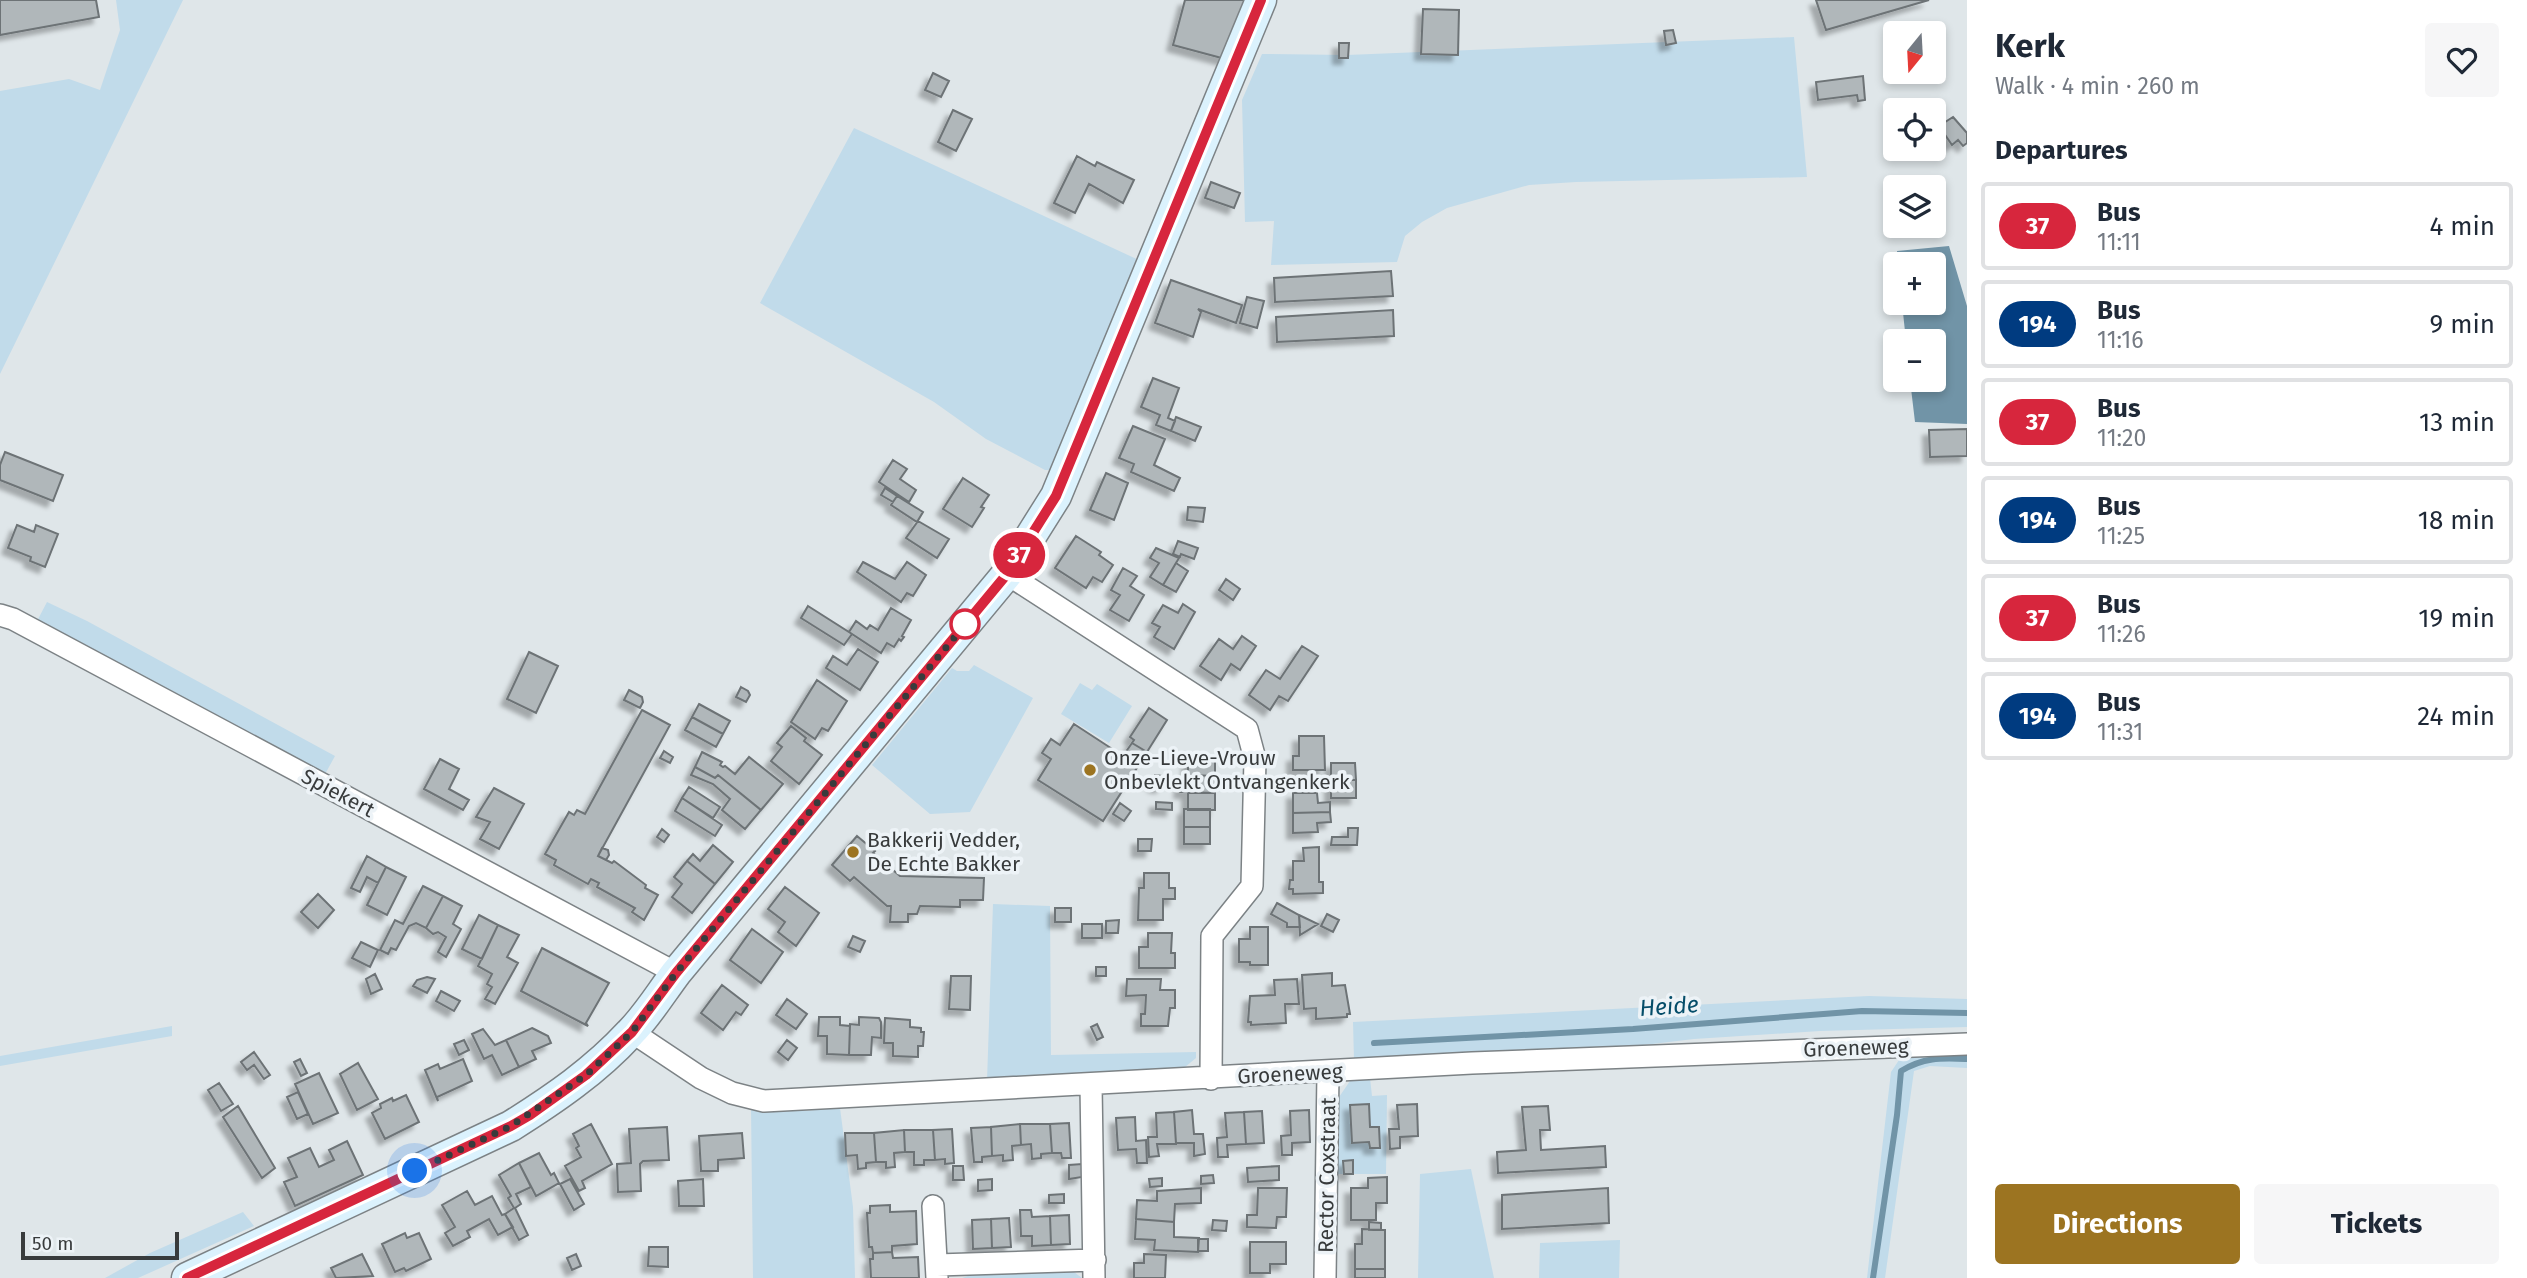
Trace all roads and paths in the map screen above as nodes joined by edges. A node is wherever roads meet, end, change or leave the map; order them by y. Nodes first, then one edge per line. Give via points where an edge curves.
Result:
1 (1261, 0) edge
2 (1007, 574) junction
3 (0, 615) edge
4 (676, 973) junction
5 (632, 1032) junction
6 (1967, 1044) edge
7 (1328, 1073) junction
8 (1211, 1079) junction
9 (1091, 1084) junction
10 (933, 1206) dead end
11 (1094, 1269) edge
12 (937, 1271) edge
13 (196, 1276) edge
14 (1325, 1278) edge

1 - 2 street via 1056,496
2 - 4 street
2 - 8 street via 1247,729 1255,760 1252,886 1212,936
3 - 4 street, Spiekert
4 - 5 street
5 - 9 street, Groeneweg via 701,1078 764,1101
5 - 13 street via 586,1075 511,1126
6 - 7 street, Groeneweg
7 - 8 street, Groeneweg
7 - 14 street, Rector Coxstraat
8 - 9 street, Groeneweg
9 - 11 street
10 - 12 street
11 - 12 street

